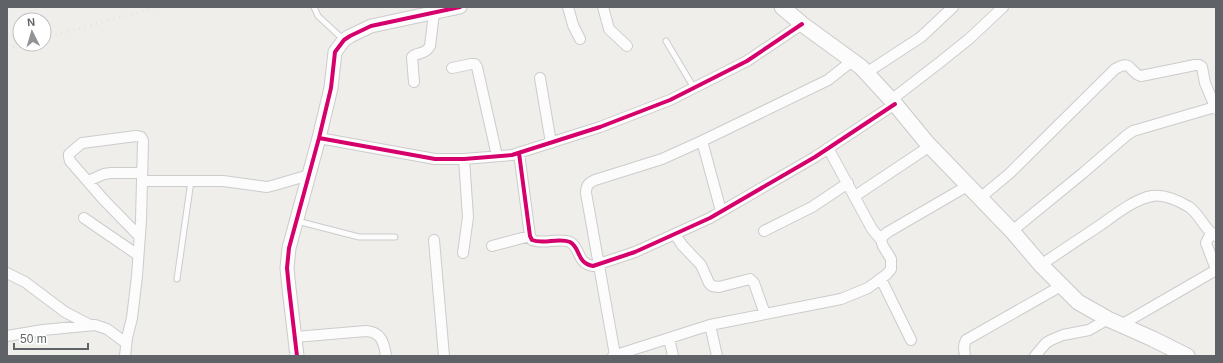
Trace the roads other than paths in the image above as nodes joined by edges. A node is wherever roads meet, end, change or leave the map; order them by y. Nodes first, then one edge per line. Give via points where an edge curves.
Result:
1 (314, 7) edge
2 (460, 7) edge
3 (568, 7) edge
4 (603, 7) edge
5 (782, 7) edge
6 (953, 7) edge
7 (1002, 7) edge
8 (434, 13) junction
9 (802, 24) junction
10 (580, 39) dead end
11 (344, 40) junction
12 (666, 41) dead end
13 (627, 46) dead end
14 (852, 61) junction
15 (452, 68) dead end
16 (866, 73) junction
17 (540, 78) dead end
18 (414, 82) dead end
19 (694, 88) junction
20 (893, 102) junction
21 (1216, 108) edge
22 (319, 138) junction
23 (702, 141) junction
24 (551, 143) junction
25 (930, 146) junction
26 (828, 148) junction
27 (518, 153) junction
28 (497, 156) junction
29 (464, 159) junction
30 (309, 175) junction
31 (142, 177) junction
32 (88, 181) junction
33 (191, 181) junction
34 (848, 183) junction
35 (969, 185) junction
36 (854, 196) junction
37 (980, 198) junction
38 (721, 211) junction
39 (84, 218) dead end
40 (296, 221) junction
41 (1012, 230) junction
42 (764, 231) dead end
43 (675, 234) junction
44 (1214, 234) edge
45 (140, 236) junction
46 (530, 236) junction
47 (396, 237) dead end
48 (434, 240) dead end
49 (881, 240) junction
50 (492, 246) dead end
51 (463, 253) dead end
52 (138, 255) junction
53 (598, 264) junction
54 (1041, 265) junction
55 (1216, 269) edge
56 (7, 273) edge
57 (177, 279) dead end
58 (881, 279) junction
59 (1061, 286) junction
60 (765, 314) junction
61 (1114, 322) junction
62 (90, 325) junction
63 (710, 325) junction
64 (7, 336) edge
65 (295, 336) junction
66 (669, 338) junction
67 (911, 340) dead end
68 (126, 343) junction
69 (632, 353) edge
70 (614, 355) edge
71 (1183, 355) edge
72 (125, 356) edge
73 (297, 356) edge
74 (386, 356) edge
75 (444, 356) edge
76 (673, 356) edge
77 (717, 356) edge
78 (965, 356) edge
79 (1035, 356) edge

1 - 11 lane via 318,16
2 - 8 street
3 - 10 street
4 - 13 street via 609,29
5 - 9 main road
6 - 16 street via 921,37
7 - 20 street via 969,39
8 - 11 street via 371,26
8 - 18 street via 428,50 412,57
9 - 14 main road
9 - 19 street via 747,61
11 - 22 street via 334,57 331,88
12 - 19 lane
14 - 16 main road
14 - 23 street via 828,80
15 - 28 street via 472,64 477,67
16 - 20 main road
17 - 24 street
19 - 24 street via 600,128
20 - 25 main road
20 - 26 street
21 - 37 street via 1205,83 1202,67 1199,65 1141,76 1136,75 1126,65 1121,66 1115,69 1010,173
21 - 41 street via 1127,135
22 - 29 street via 434,159
22 - 30 street
23 - 38 street
23 - 53 street via 662,159 595,180 587,186
24 - 27 street
25 - 35 main road
25 - 36 street
26 - 34 street
26 - 38 street
27 - 28 street
27 - 46 street
28 - 29 street
29 - 51 street via 468,217
30 - 33 street via 275,186
30 - 40 street
31 - 32 street via 111,173
31 - 32 street via 143,141 141,137 136,136 82,143 72,151 70,161
31 - 33 street
31 - 45 street
32 - 45 street
33 - 57 lane
34 - 36 street
34 - 42 street via 812,207
35 - 37 main road
35 - 49 street via 888,232
36 - 49 street via 872,230
37 - 41 main road
38 - 43 street
39 - 52 street
40 - 47 lane via 359,237
40 - 65 street via 287,268
41 - 54 main road
43 - 53 street via 635,252
43 - 60 street via 682,246 701,265 712,286 719,287 750,279 754,283
44 - 54 street via 1190,208 1167,197 1151,196 1127,206
44 - 55 street via 1206,243
45 - 52 street
46 - 50 street
46 - 53 street via 536,241 570,242 587,265
48 - 75 street
49 - 58 street via 891,259 891,269
52 - 68 street via 132,318
53 - 70 street
54 - 59 main road
55 - 61 street
56 - 62 street via 25,282 65,312
58 - 60 street via 868,288 841,299
58 - 67 street
59 - 61 main road via 1078,302
59 - 78 street via 966,340 963,349
60 - 63 street
61 - 71 main road
61 - 79 street via 1051,340
62 - 64 street
62 - 68 street via 108,329
63 - 66 street
63 - 77 street
65 - 73 street
65 - 74 street via 372,332 382,341
66 - 69 street
66 - 76 street
68 - 72 street
69 - 70 street

